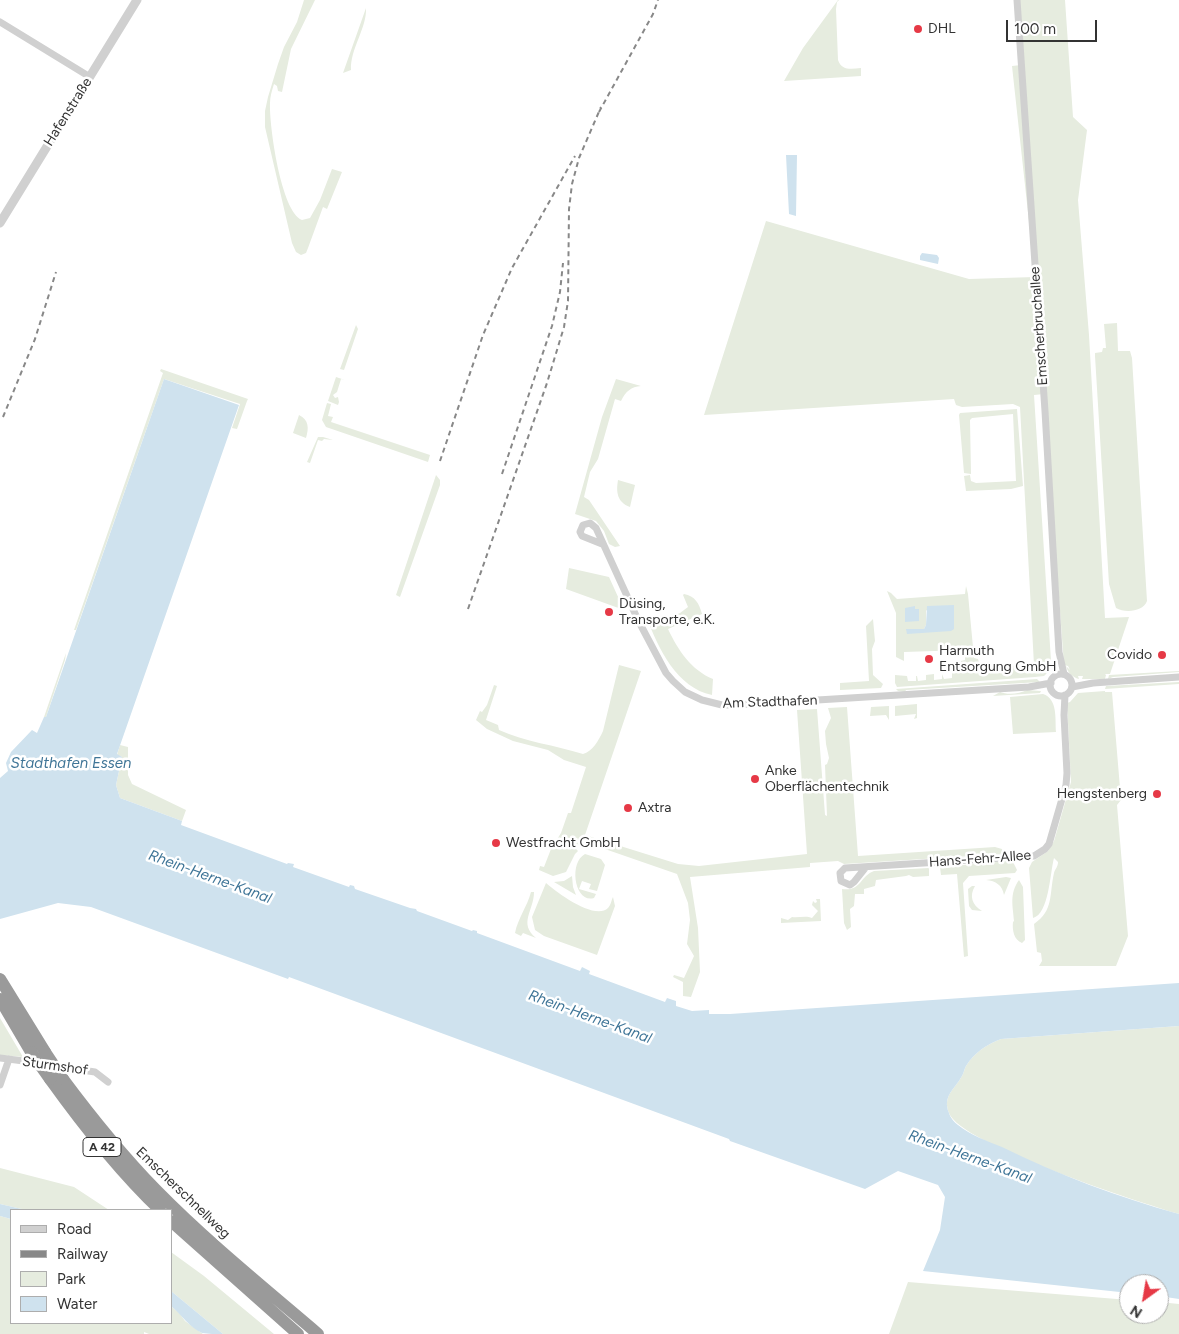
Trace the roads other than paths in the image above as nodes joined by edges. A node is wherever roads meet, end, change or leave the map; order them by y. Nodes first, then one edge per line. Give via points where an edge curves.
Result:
1 (136, 0) edge
2 (1017, 0) edge
3 (0, 22) edge
4 (90, 77) junction
5 (0, 223) edge
6 (602, 544) dead end
7 (1060, 675) junction
8 (1179, 677) edge
9 (1072, 684) junction
10 (1051, 686) junction
11 (1062, 695) junction
12 (866, 867) dead end
13 (0, 979) edge
14 (0, 999) edge
15 (0, 1058) edge
16 (9, 1059) junction
17 (108, 1082) dead end
18 (0, 1085) edge
19 (159, 1209) edge
20 (172, 1221) edge
21 (298, 1334) edge
22 (318, 1334) edge

1 - 4 street, Hafenstraße
2 - 7 street, Emscherbruchallee
3 - 4 street
4 - 5 street, Hafenstraße
6 - 10 street, Am Stadthafen via 666,673 685,692 714,704
7 - 9 street
7 - 10 street
8 - 9 street
9 - 11 street
10 - 11 street
11 - 12 street, Hans-Fehr-Allee via 1066,785 1051,839 1040,854
13 - 22 highway, Emscherschnellweg / A 42, bridge via 44,1052 104,1133 196,1228
14 - 19 highway, Emscherschnellweg / A 42, bridge via 31,1052 72,1109 120,1168
15 - 16 street, Sturmshof
16 - 17 street, Sturmshof via 95,1072
16 - 18 street
20 - 21 highway, Emscherschnellweg

